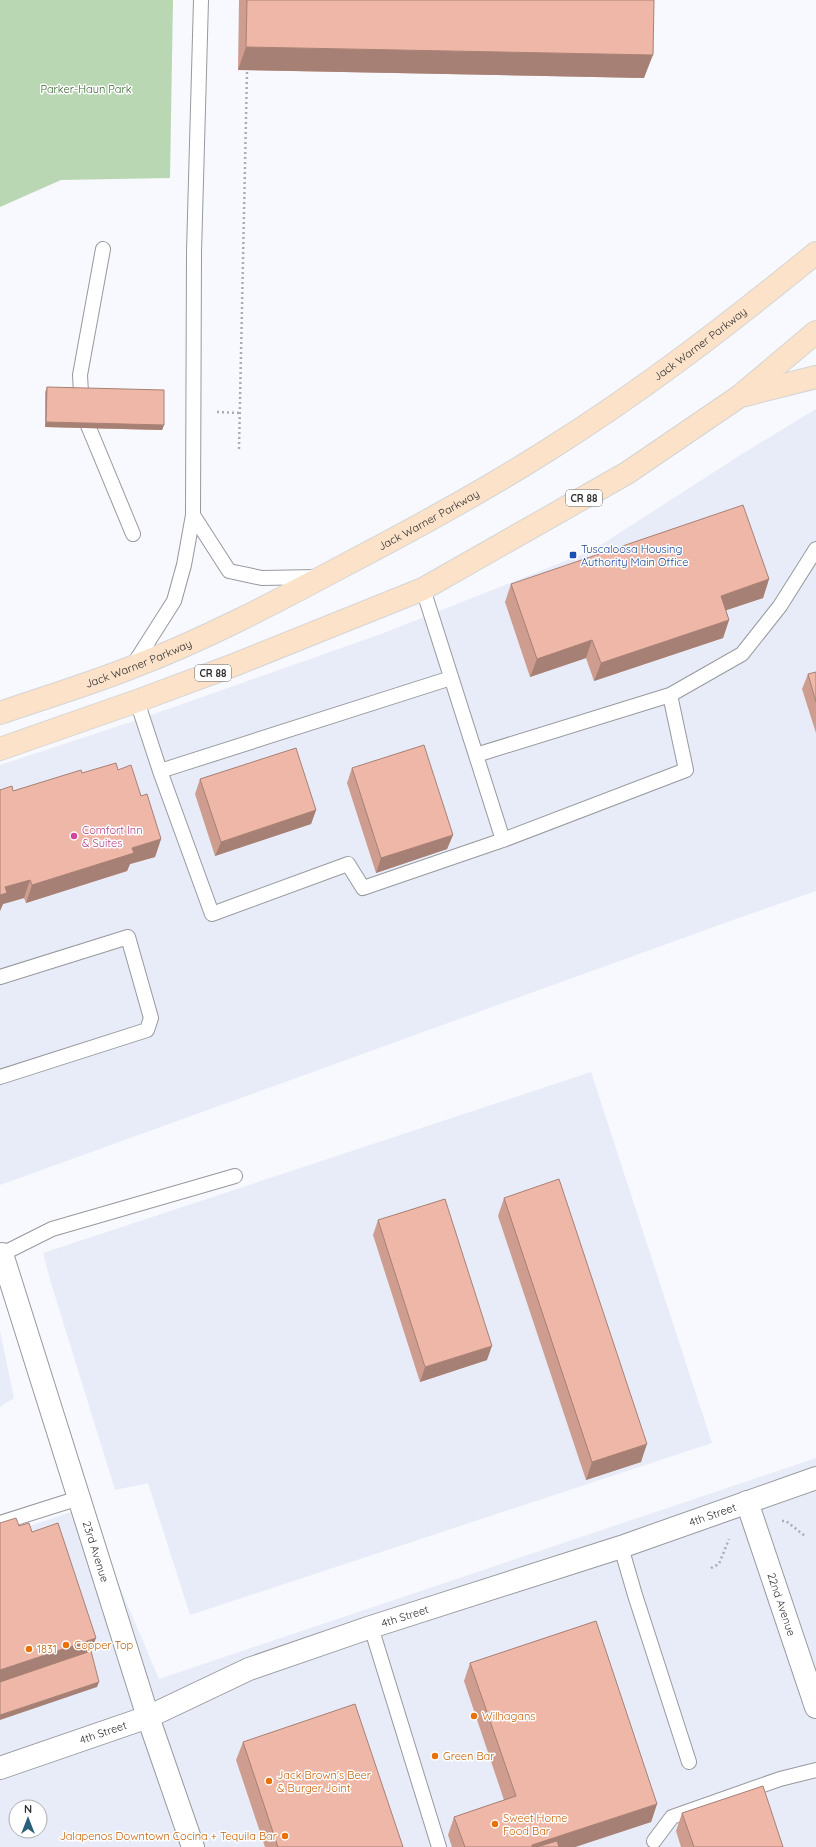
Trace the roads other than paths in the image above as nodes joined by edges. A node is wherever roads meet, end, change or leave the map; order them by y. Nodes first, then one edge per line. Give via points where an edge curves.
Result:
1 (201, 0) edge
2 (103, 249) dead end
3 (816, 253) edge
4 (816, 332) edge
5 (816, 377) edge
6 (740, 396) junction
7 (193, 515) junction
8 (133, 534) dead end
9 (816, 549) edge
10 (322, 577) junction
11 (423, 589) junction
12 (131, 668) junction
13 (451, 678) junction
14 (670, 695) junction
15 (138, 701) junction
16 (0, 713) edge
17 (0, 749) edge
18 (476, 755) junction
19 (160, 771) junction
20 (503, 840) junction
21 (0, 977) edge
22 (0, 1078) edge
23 (235, 1176) dead end
24 (2, 1254) joint
25 (816, 1478) edge
26 (79, 1498) junction
27 (747, 1502) junction
28 (0, 1523) edge
29 (621, 1547) junction
30 (371, 1627) junction
31 (816, 1707) edge
32 (148, 1717) junction
33 (689, 1762) dead end
34 (0, 1768) edge
35 (816, 1770) edge
36 (654, 1841) dead end
37 (194, 1847) edge
38 (439, 1847) edge

1 - 7 lane via 194,252
2 - 8 lane via 80,376 82,411
3 - 10 main road, Jack Warner Parkway via 686,356 617,405 473,495
4 - 6 main road, CR 88
5 - 6 main road
6 - 11 main road, CR 88 via 627,473
7 - 10 lane via 229,571 262,578
7 - 12 lane via 174,601
9 - 14 lane via 780,606 742,654
10 - 12 main road, Jack Warner Parkway via 217,630
11 - 13 lane
11 - 15 main road, CR 88
12 - 16 main road, Jack Warner Parkway
13 - 18 lane
13 - 19 lane
14 - 18 lane
14 - 20 lane via 686,770
15 - 17 main road, CR 88
15 - 19 lane
18 - 20 lane
19 - 20 lane via 212,914 348,864 363,888
21 - 22 lane via 128,937 151,1018 147,1030
23 - 24 lane via 52,1229
24 - 26 street, 23rd Avenue
25 - 27 street, 4th Street
26 - 28 lane
26 - 32 street, 23rd Avenue
27 - 29 street, 4th Street
27 - 31 street, 22nd Avenue
29 - 30 street, 4th Street
29 - 33 lane via 634,1595
30 - 32 street, 4th Street via 249,1669
30 - 38 lane
32 - 34 street, 4th Street
32 - 37 street, 23rd Avenue
35 - 36 lane via 780,1779 672,1817

